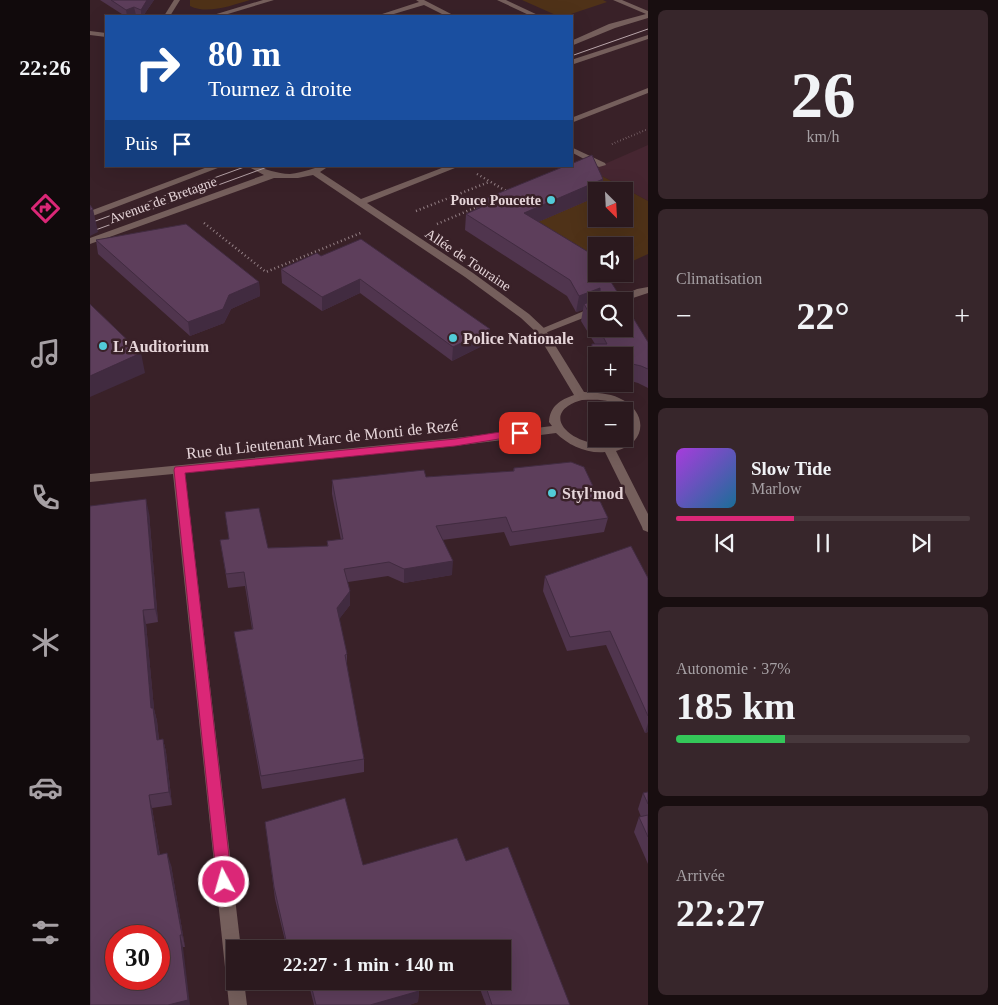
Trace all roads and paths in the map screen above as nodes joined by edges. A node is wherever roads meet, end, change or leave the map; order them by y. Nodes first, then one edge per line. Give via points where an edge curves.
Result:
1 (177, 0) edge
2 (271, 0) edge
3 (500, 0) edge
4 (616, 0) edge
5 (421, 1) edge
6 (168, 15) edge
7 (218, 15) edge
8 (383, 15) edge
9 (449, 15) edge
10 (534, 15) edge
11 (648, 15) edge
12 (90, 32) edge
13 (573, 33) edge
14 (105, 35) edge
15 (648, 37) edge
16 (586, 38) junction
17 (573, 43) edge
18 (573, 63) edge
19 (648, 90) edge
20 (573, 120) edge
21 (648, 129) edge
22 (573, 150) edge
23 (590, 159) junction
24 (602, 165) dead end
25 (216, 167) edge
26 (252, 167) edge
27 (323, 167) edge
28 (453, 167) edge
29 (314, 172) junction
30 (476, 174) dead end
31 (273, 175) junction
32 (489, 182) junction
33 (502, 197) edge
34 (360, 203) junction
35 (485, 204) edge
36 (90, 214) edge
37 (198, 218) dead end
38 (388, 222) junction
39 (408, 236) junction
40 (90, 241) edge
41 (648, 290) edge
42 (633, 295) edge
43 (588, 312) edge
44 (541, 332) junction
45 (581, 396) junction
46 (643, 421) edge
47 (557, 428) junction
48 (609, 449) junction
49 (179, 470) junction
50 (90, 478) edge
51 (648, 527) edge
52 (231, 940) edge
53 (236, 990) edge
54 (238, 1005) edge

1 - 6 street
2 - 7 street
3 - 10 street
4 - 11 street
5 - 8 street
5 - 9 street
11 - 16 street
12 - 14 street
13 - 16 street
15 - 18 street
16 - 17 street
19 - 20 street
21 - 23 path via 594,152
22 - 23 street
23 - 24 street
25 - 36 street, Avenue de Bretagne
26 - 31 street
27 - 29 street
28 - 34 street
29 - 31 street via 296,176
29 - 34 street, Allée de Touraine
30 - 32 path
31 - 40 street, Avenue de Bretagne
32 - 33 path via 510,194
32 - 38 path
34 - 38 street, Allée de Touraine
35 - 39 path
37 - 38 path via 266,272
38 - 39 street, Allée de Touraine
39 - 44 street, Allée de Touraine via 500,297
41 - 42 street
43 - 44 street
44 - 45 street, Allée de Touraine
45 - 46 street via 616,401
45 - 47 street via 570,399 556,412
46 - 48 street via 629,442
47 - 48 street via 578,445 597,450
47 - 49 street, Rue du Lieutenant Marc de Monti de Rezé via 455,442
48 - 51 street
49 - 50 street, Rue du Lieutenant Marc de Monti de Rezé
49 - 52 street
53 - 54 street

